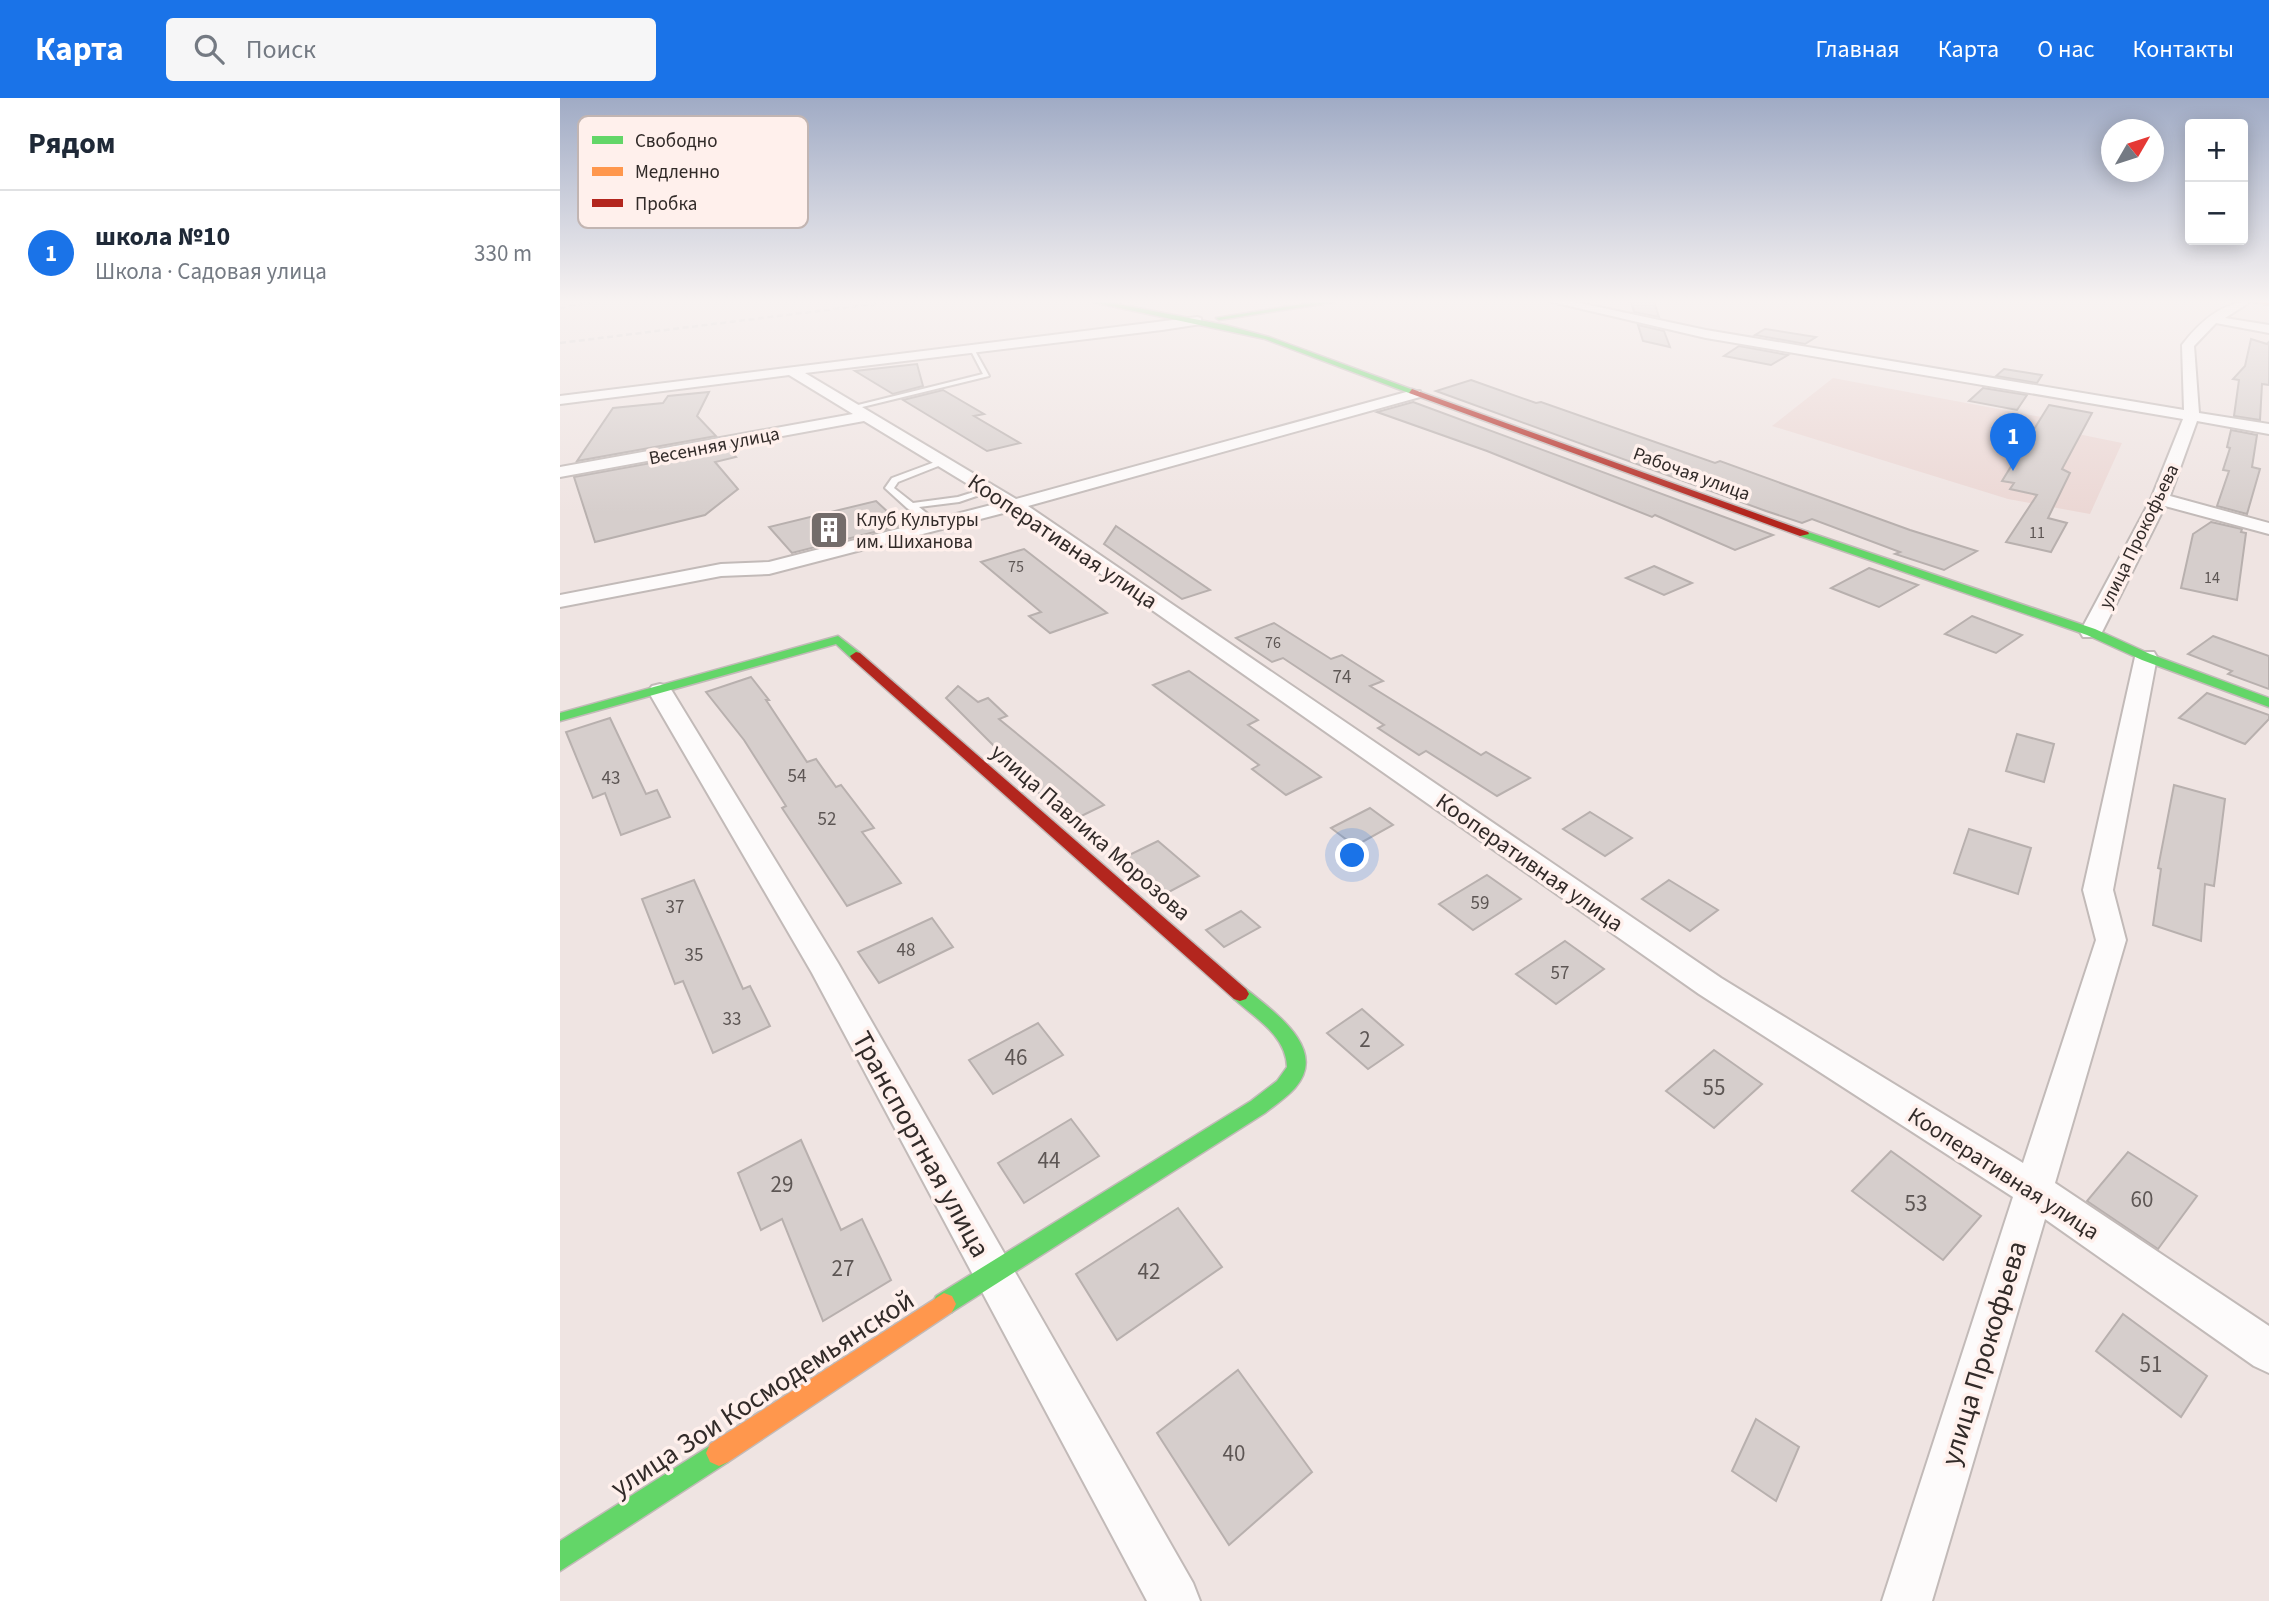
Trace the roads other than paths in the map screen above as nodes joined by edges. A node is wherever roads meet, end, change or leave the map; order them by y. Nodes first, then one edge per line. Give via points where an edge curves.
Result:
1 (792, 372) edge
2 (793, 372) edge
3 (985, 372) edge
4 (1357, 372) edge
5 (1935, 372) edge
6 (2190, 372) edge
7 (1415, 394) junction
8 (560, 400) edge
9 (861, 411) junction
10 (2192, 415) junction
11 (2269, 429) edge
12 (943, 461) junction
13 (560, 472) edge
14 (990, 490) junction
15 (2160, 499) junction
16 (1014, 505) junction
17 (910, 506) junction
18 (936, 525) junction
19 (2269, 529) edge
20 (560, 601) edge
21 (2091, 632) junction
22 (2146, 657) junction
23 (660, 691) junction
24 (2269, 703) edge
25 (560, 717) edge
26 (1298, 1068) joint
27 (2034, 1189) junction
28 (993, 1272) junction
29 (2269, 1351) edge
30 (560, 1557) edge
31 (1175, 1601) edge
32 (1907, 1601) edge

1 - 8 street
2 - 9 street, Кооперативная улица
3 - 9 lane
4 - 7 street, Рабочая улица
5 - 10 street
6 - 10 street, улица Прокофьева
7 - 16 street
7 - 21 street, Рабочая улица via 1756,518
9 - 12 street, Кооперативная улица
9 - 13 street, Весенняя улица
10 - 11 street
10 - 15 street, улица Прокофьева
12 - 14 street, Кооперативная улица
12 - 17 lane via 895,480 888,488
14 - 16 street, Кооперативная улица
14 - 17 lane
15 - 19 street
15 - 21 street, улица Прокофьева
16 - 18 street
16 - 27 street, Кооперативная улица via 1710,986
17 - 18 lane
18 - 20 street via 769,568 721,570
21 - 22 street, Рабочая улица
22 - 24 street, Рабочая улица
22 - 27 street, улица Прокофьева via 2098,890 2111,940
23 - 25 street
23 - 26 street, улица Павлика Морозова via 838,639 1290,1038 1299,1054
23 - 28 street, Транспортная улица via 827,971
26 - 28 street, улица Зои Космодемьянской via 1288,1083 1258,1107
27 - 29 street, Кооперативная улица
27 - 32 street, улица Прокофьева
28 - 30 street, улица Зои Космодемьянской
28 - 31 street, Транспортная улица

